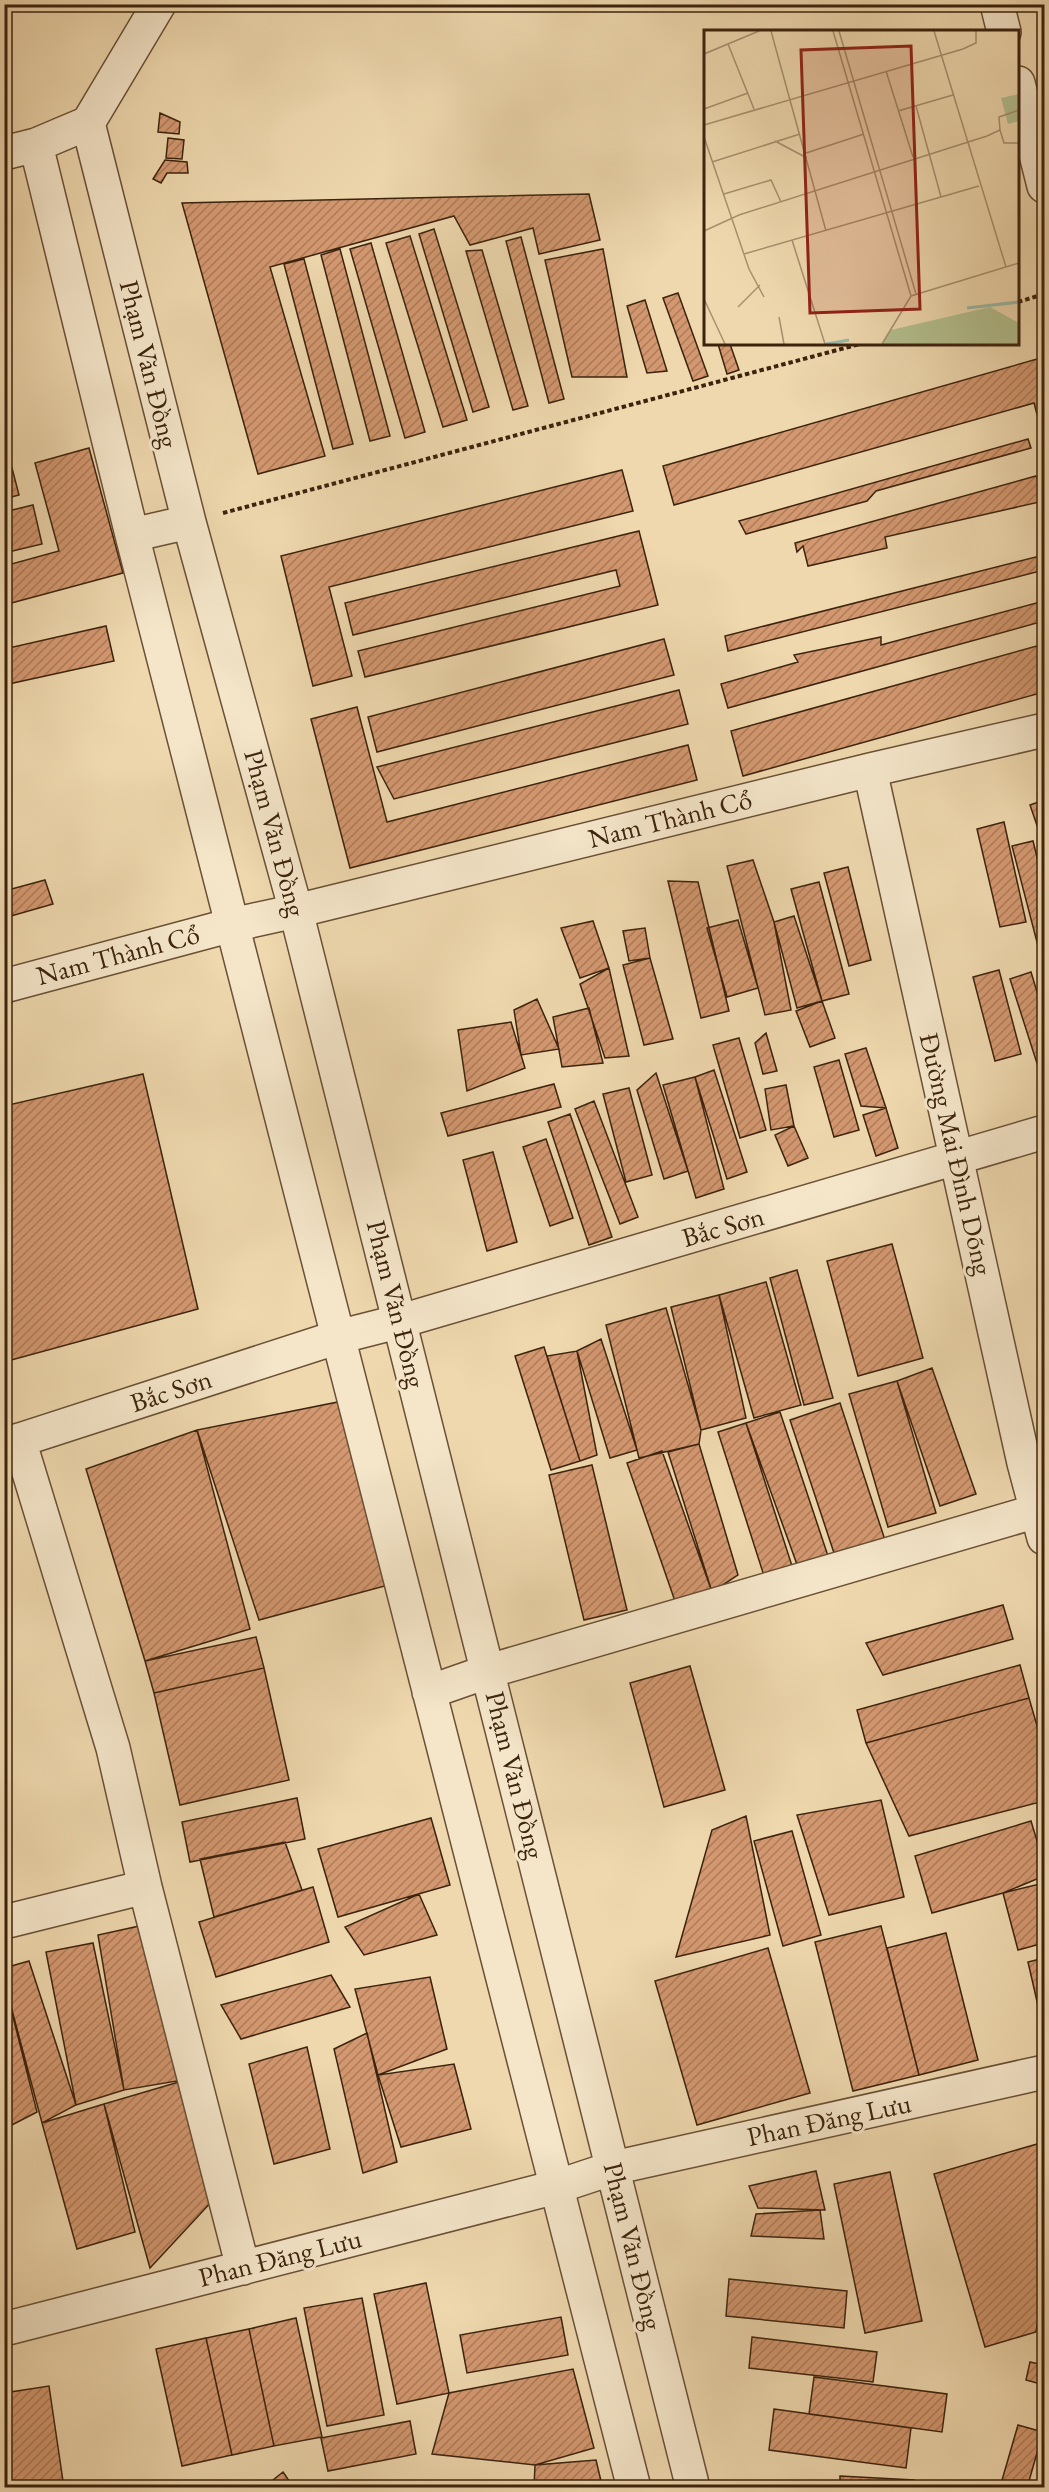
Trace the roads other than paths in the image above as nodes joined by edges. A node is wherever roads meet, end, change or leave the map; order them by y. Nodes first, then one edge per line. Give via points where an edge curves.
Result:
1 (159, 4) edge
2 (997, 4) edge
3 (1004, 30) edge
4 (1019, 91) edge
5 (88, 123) junction
6 (36, 145) junction
7 (4, 153) edge
8 (1044, 186) edge
9 (189, 522) junction
10 (132, 535) junction
11 (1044, 730) edge
12 (870, 770) junction
13 (297, 911) junction
14 (232, 925) junction
15 (4, 986) edge
16 (1044, 1132) edge
17 (957, 1158) junction
18 (400, 1321) junction
19 (338, 1337) junction
20 (12, 1443) edge
21 (1034, 1469) edge
22 (1041, 1524) edge
23 (489, 1671) junction
24 (429, 1692) junction
25 (145, 1887) junction
26 (4, 1922) edge
27 (1044, 2072) edge
28 (613, 2168) junction
29 (556, 2187) junction
30 (243, 2268) junction
31 (4, 2329) edge
32 (634, 2487) edge
33 (693, 2487) edge

1 - 5 street
2 - 3 street
4 - 8 street
5 - 6 street
5 - 9 street, Phạm Văn Đồng
6 - 7 street
6 - 10 street
9 - 10 street
9 - 13 street, Phạm Văn Đồng
10 - 14 street
11 - 12 street, Nam Thành Cổ
12 - 13 street, Nam Thành Cổ
12 - 17 street, Đường Mai Đình Dõng
13 - 14 street, Nam Thành Cổ
13 - 18 street, Phạm Văn Đồng
14 - 15 street, Nam Thành Cổ
14 - 19 street
16 - 17 street, Bắc Sơn
17 - 18 street, Bắc Sơn
17 - 21 street, Đường Mai Đình Dõng
18 - 19 street, Bắc Sơn
18 - 23 street, Phạm Văn Đồng
19 - 20 street, Bắc Sơn
19 - 24 street
20 - 25 street via 113,1748
21 - 22 street, Đường Mai Đình Dõng
22 - 23 street
23 - 24 street
23 - 28 street, Phạm Văn Đồng
24 - 29 street
25 - 26 street
25 - 30 street
27 - 28 street, Phan Đăng Lưu
28 - 29 street, Phan Đăng Lưu
28 - 33 street, Phạm Văn Đồng
29 - 30 street, Phan Đăng Lưu
29 - 32 street
30 - 31 street, Phan Đăng Lưu

